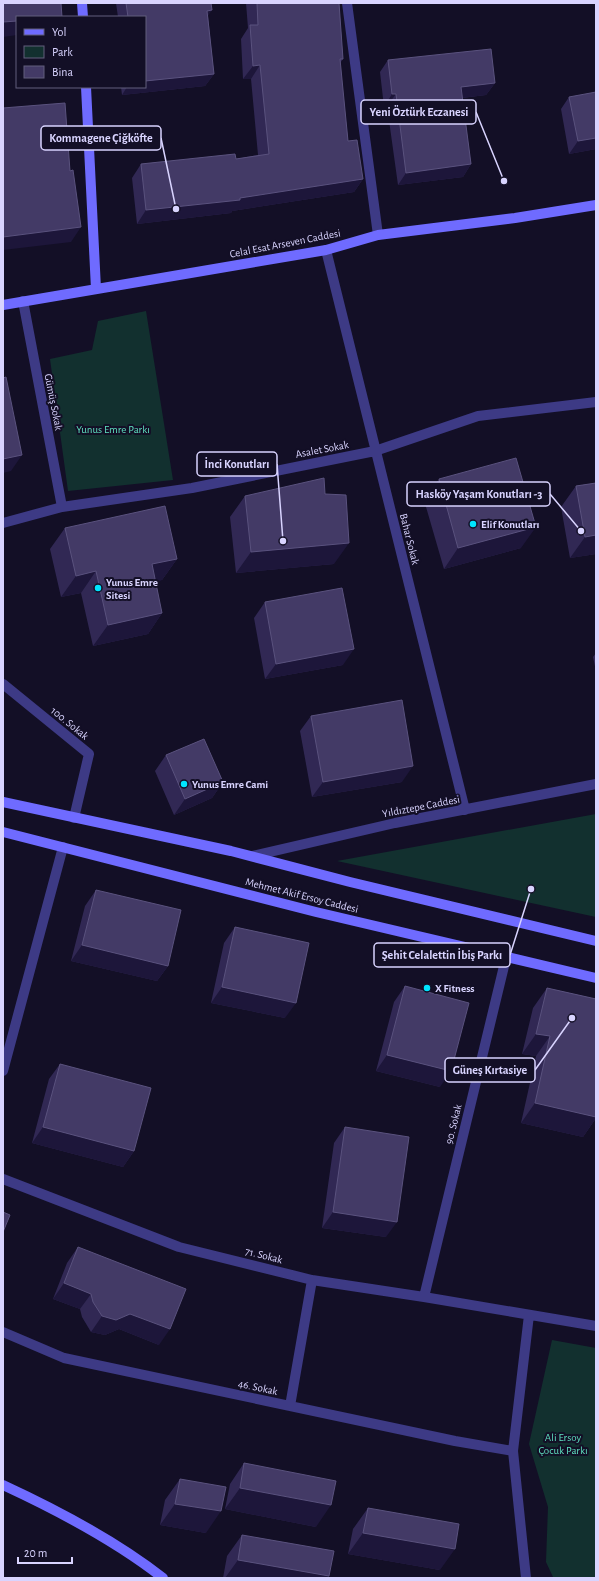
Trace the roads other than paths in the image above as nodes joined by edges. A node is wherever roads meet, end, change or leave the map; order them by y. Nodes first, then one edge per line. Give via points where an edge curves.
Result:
1 (82, 3) edge
2 (347, 3) edge
3 (83, 16) edge
4 (86, 88) edge
5 (596, 205) edge
6 (378, 235) junction
7 (326, 250) junction
8 (96, 289) junction
9 (23, 301) junction
10 (3, 305) edge
11 (596, 402) edge
12 (375, 451) junction
13 (62, 507) junction
14 (3, 523) edge
15 (3, 684) edge
16 (596, 784) edge
17 (3, 802) edge
18 (465, 810) junction
19 (74, 818) junction
20 (3, 832) edge
21 (63, 847) junction
22 (252, 856) junction
23 (596, 941) edge
24 (506, 958) junction
25 (596, 978) edge
26 (3, 1071) edge
27 (3, 1179) edge
28 (312, 1280) junction
29 (424, 1297) junction
30 (529, 1315) junction
31 (596, 1326) edge
32 (3, 1332) edge
33 (290, 1406) junction
34 (513, 1451) junction
35 (3, 1485) edge
36 (157, 1576) edge
37 (526, 1578) edge

1 - 3 main road
2 - 6 street
4 - 8 main road
5 - 6 main road, Celal Esat Arseven Caddesi
6 - 7 main road, Celal Esat Arseven Caddesi
7 - 8 main road, Celal Esat Arseven Caddesi
7 - 12 street, Bahar Sokak
8 - 9 main road, Celal Esat Arseven Caddesi
9 - 10 main road, Celal Esat Arseven Caddesi
9 - 13 street, Gümüş Sokak
11 - 12 street, Asalet Sokak via 478,416
12 - 13 street, Asalet Sokak via 192,488
12 - 18 street, Bahar Sokak
13 - 14 street, Asalet Sokak
15 - 19 street, 100. Sokak via 89,754
16 - 18 street, Yıldıztepe Caddesi
17 - 19 main road
18 - 22 street, Yıldıztepe Caddesi via 395,823
19 - 22 main road
20 - 21 main road, Mehmet Akif Ersoy Caddesi
21 - 24 main road, Mehmet Akif Ersoy Caddesi
21 - 26 street
22 - 23 main road
24 - 25 main road, Mehmet Akif Ersoy Caddesi
24 - 29 street, 90. Sokak
27 - 28 street, 71. Sokak via 179,1247
28 - 29 street, 71. Sokak
28 - 33 street
29 - 30 street, 71. Sokak
30 - 31 street, 71. Sokak
30 - 34 street
32 - 33 street, 46. Sokak via 64,1358
33 - 34 street, 46. Sokak
34 - 37 street
35 - 36 main road via 115,1544

